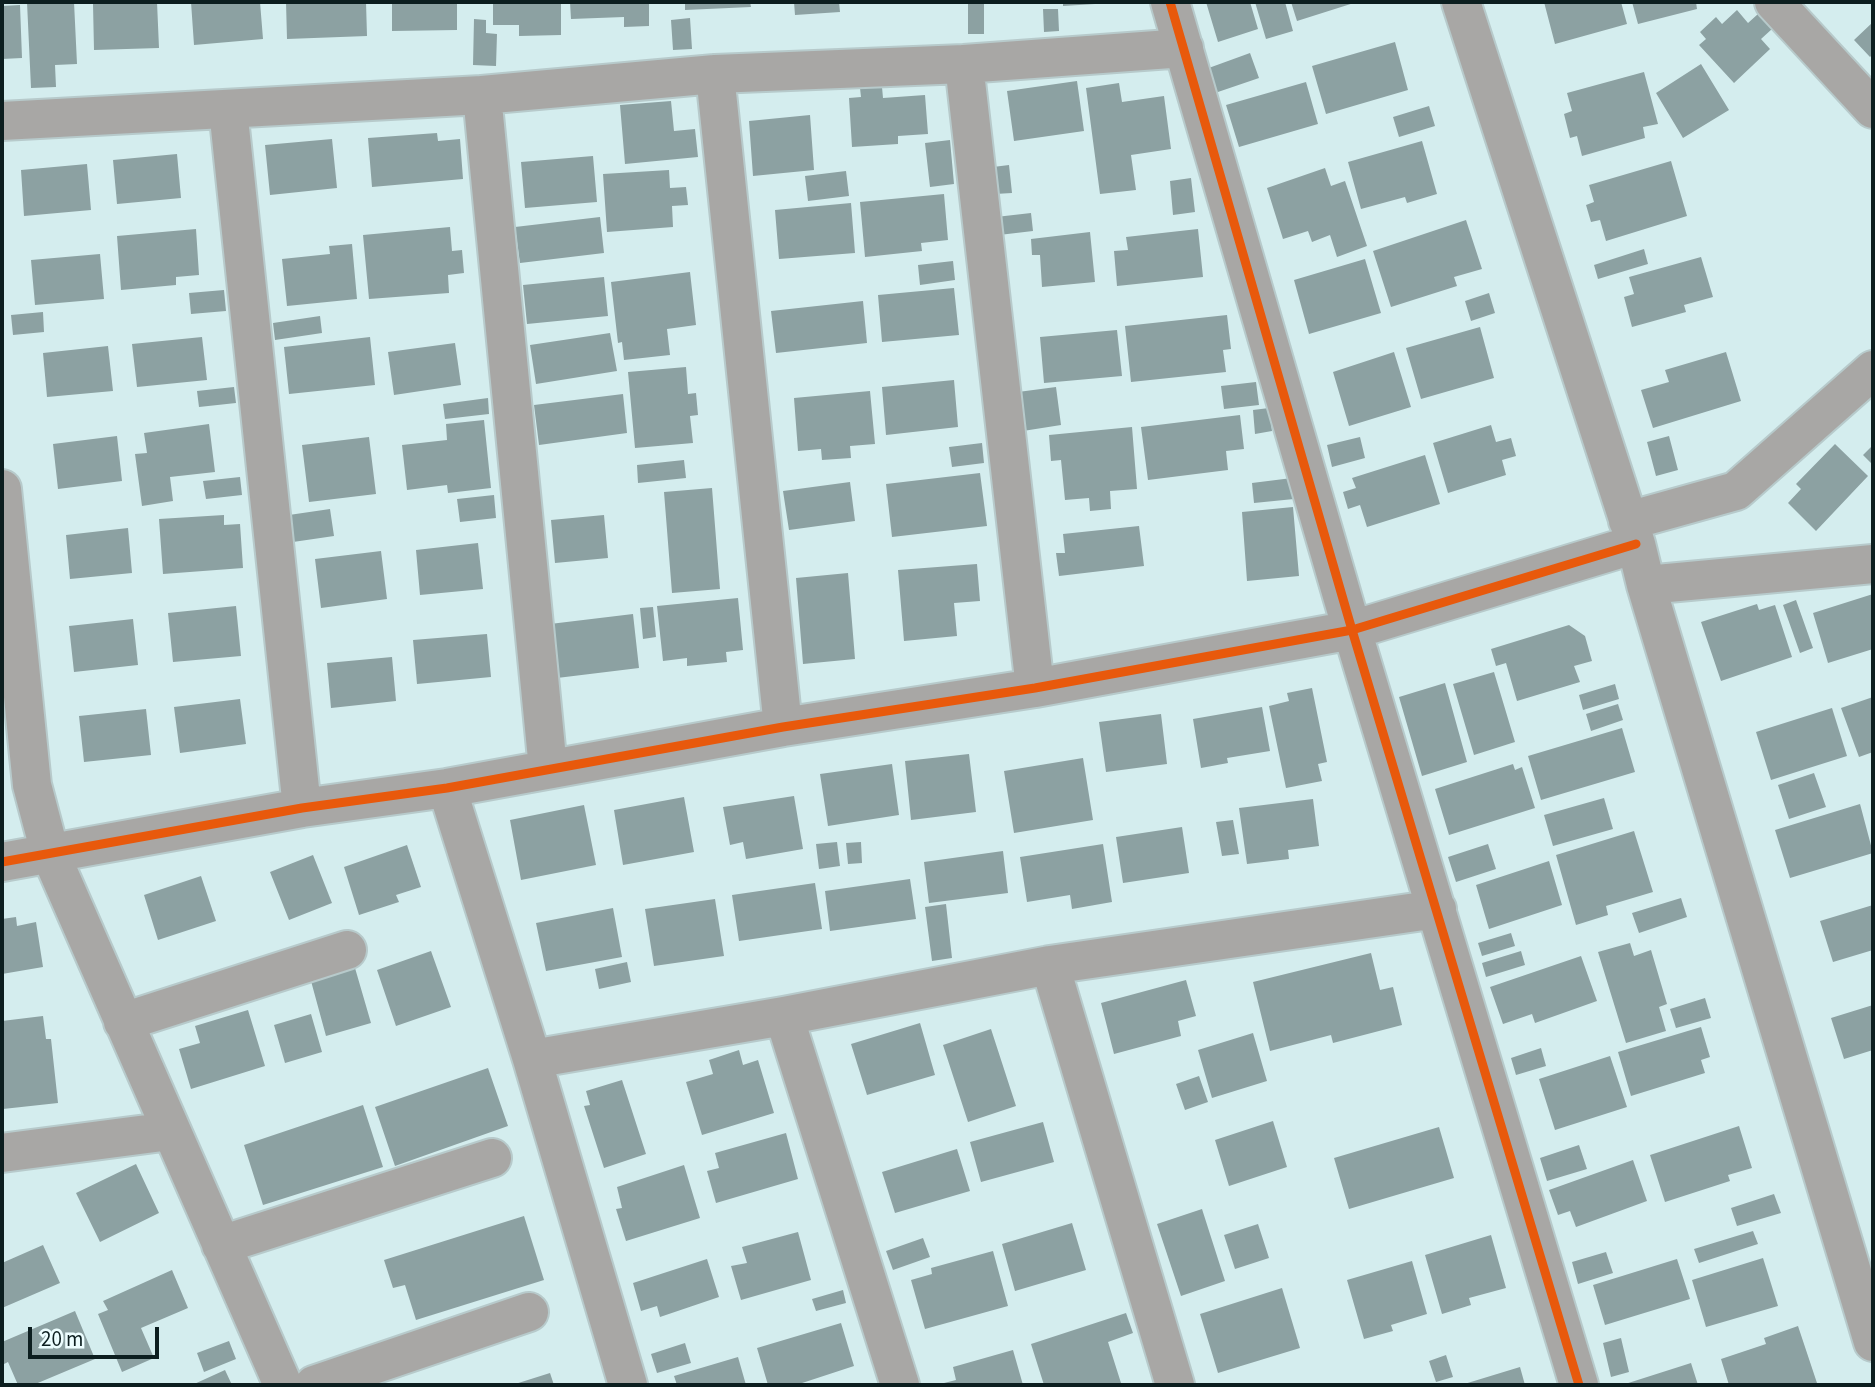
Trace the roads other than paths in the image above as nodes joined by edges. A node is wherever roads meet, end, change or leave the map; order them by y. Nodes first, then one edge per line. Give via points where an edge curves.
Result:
1 (1170, 2) edge
2 (1461, 2) edge
3 (1774, 2) edge
4 (1184, 48) junction
5 (964, 64) junction
6 (715, 74) junction
7 (482, 95) junction
8 (228, 108) junction
9 (1873, 109) edge
10 (2, 121) edge
11 (1873, 370) edge
12 (3, 504) edge
13 (1632, 533) junction
14 (1873, 564) edge
15 (1646, 584) junction
16 (1352, 630) junction
17 (1035, 688) junction
18 (783, 727) junction
19 (548, 769) junction
20 (447, 788) junction
21 (302, 808) junction
22 (50, 853) junction
23 (2, 862) edge
24 (1437, 909) junction
25 (346, 950) dead end
26 (1050, 965) junction
27 (785, 1016) junction
28 (123, 1022) junction
29 (532, 1059) junction
30 (170, 1131) junction
31 (2, 1153) edge
32 (492, 1158) dead end
33 (221, 1245) junction
34 (529, 1312) dead end
35 (1873, 1342) edge
36 (283, 1385) edge
37 (313, 1385) edge
38 (628, 1385) edge
39 (901, 1385) edge
40 (1175, 1385) edge
41 (1579, 1385) edge

1 - 4 street
2 - 13 street
3 - 9 street
4 - 5 street
4 - 16 street
5 - 6 street
5 - 17 street
6 - 7 street
6 - 18 street
7 - 8 street
7 - 19 street
8 - 10 street
8 - 21 street
11 - 13 street via 1736,491
12 - 22 street via 32,785
13 - 15 street
13 - 16 street
14 - 15 street
15 - 35 street
16 - 17 street
16 - 24 street
17 - 18 street
18 - 19 street
19 - 20 street
20 - 21 street
20 - 29 street
21 - 22 street
22 - 23 street
22 - 28 street
24 - 26 street
24 - 41 street
25 - 28 street
26 - 27 street
26 - 40 street
27 - 29 street
27 - 39 street
28 - 30 street
29 - 38 street
30 - 31 street
30 - 33 street
32 - 33 street
33 - 36 street
34 - 37 street

